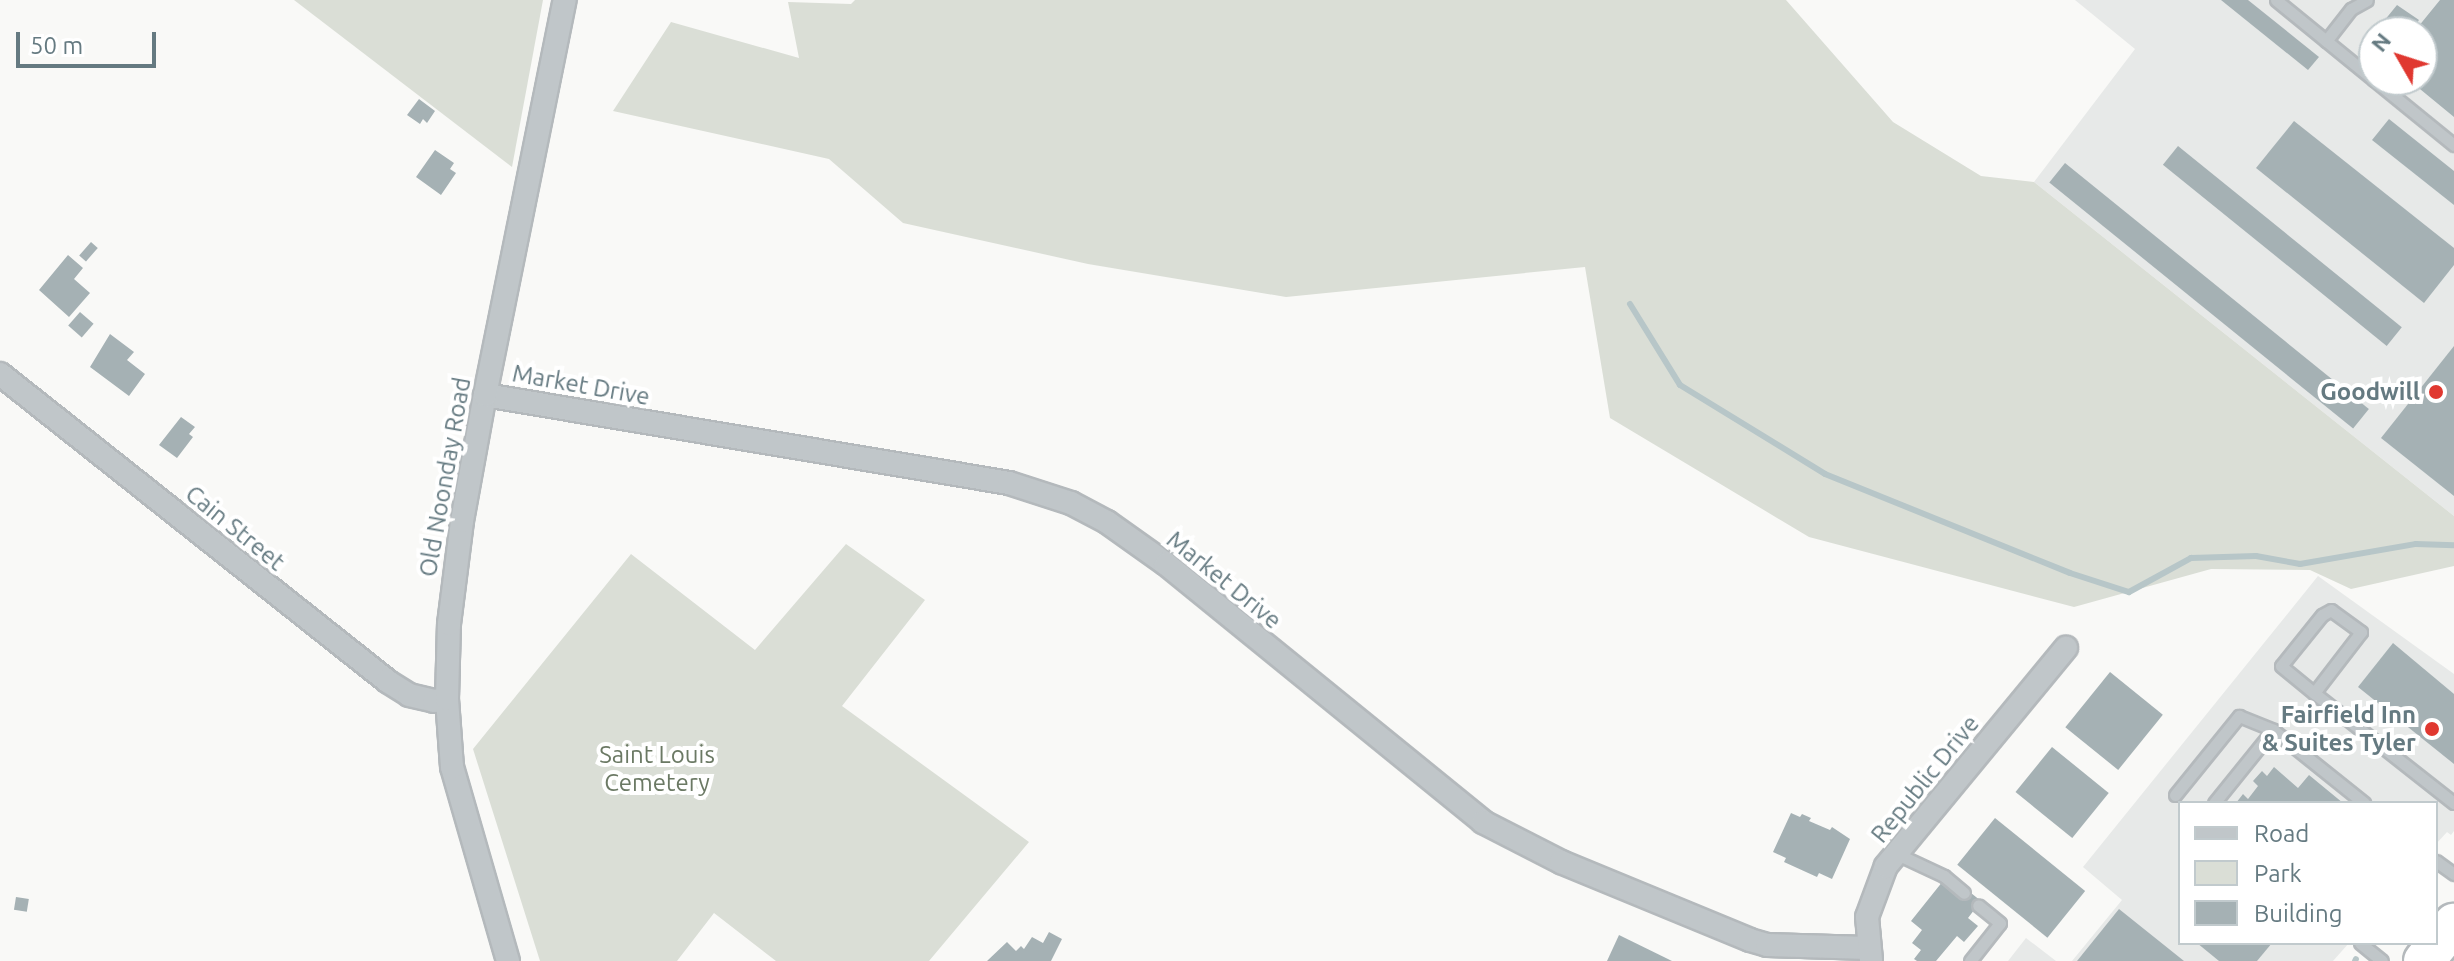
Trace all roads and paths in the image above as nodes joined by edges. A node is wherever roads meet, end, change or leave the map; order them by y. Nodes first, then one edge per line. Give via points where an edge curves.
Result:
1 (565, 0) edge
2 (2276, 0) edge
3 (2367, 0) edge
4 (2326, 41) junction
5 (2358, 67) edge
6 (2394, 96) edge
7 (2454, 145) edge
8 (0, 374) edge
9 (485, 395) junction
10 (2066, 648) dead end
11 (2314, 693) junction
12 (447, 699) junction
13 (2273, 730) junction
14 (2175, 795) dead end
15 (2216, 801) edge
16 (2362, 801) edge
17 (2454, 803) edge
18 (1897, 854) junction
19 (1964, 893) dead end
20 (1978, 905) dead end
21 (2454, 924) edge
22 (2438, 944) edge
23 (2362, 945) edge
24 (2437, 945) edge
25 (1870, 954) edge
26 (508, 961) edge
27 (1970, 961) edge
28 (2382, 961) edge
29 (2424, 961) edge

1 - 9 street, Old Noonday Road
2 - 4 lane
3 - 4 lane via 2351,9
4 - 5 lane
6 - 7 lane
8 - 12 street, Cain Street via 387,681 409,695
9 - 12 street, Old Noonday Road via 453,583
9 - 25 street, Market Drive via 1009,483 1071,503 1166,564 1483,822 1561,862 1750,940
10 - 18 street, Republic Drive
11 - 11 lane via 2281,666 2331,610 2361,632
11 - 17 lane
12 - 26 street, Old Noonday Road via 452,767
13 - 14 lane via 2239,716
13 - 15 lane
13 - 16 lane
18 - 19 lane via 1944,876
18 - 25 street, Republic Drive via 1871,897
20 - 27 lane via 2000,923
21 - 22 highway
23 - 28 lane
24 - 29 highway

